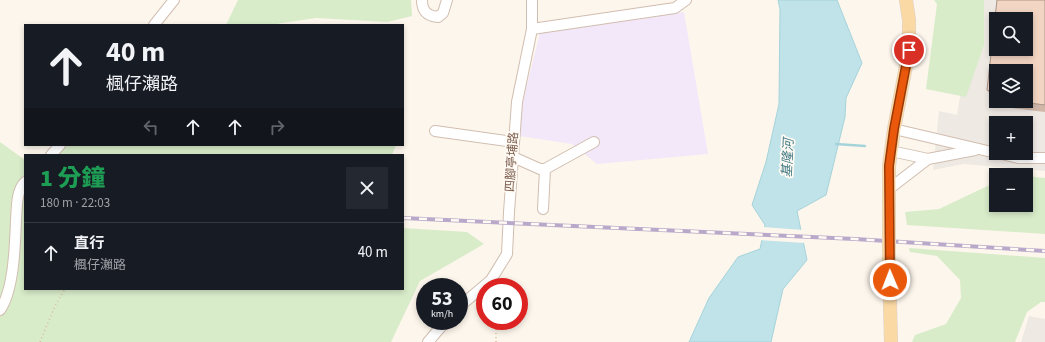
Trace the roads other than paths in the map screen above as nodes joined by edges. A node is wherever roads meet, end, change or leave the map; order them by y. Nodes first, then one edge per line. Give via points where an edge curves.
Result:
1 (174, 0) edge
2 (422, 0) edge
3 (447, 0) edge
4 (532, 0) edge
5 (686, 0) edge
6 (906, 0) edge
7 (155, 24) edge
8 (532, 29) junction
9 (894, 129) junction
10 (435, 131) dead end
11 (514, 142) junction
12 (594, 142) dead end
13 (59, 146) edge
14 (979, 149) junction
15 (891, 151) junction
16 (989, 151) edge
17 (52, 154) edge
18 (513, 157) junction
19 (1033, 158) edge
20 (1045, 158) edge
21 (928, 159) junction
22 (545, 169) junction
23 (24, 183) edge
24 (889, 189) junction
25 (543, 209) dead end
26 (468, 299) edge
27 (0, 310) edge
28 (438, 330) edge
29 (428, 342) edge
30 (891, 342) edge

1 - 7 street
2 - 3 street via 426,13 438,17 443,13
4 - 8 street, 四腳亭埔路
5 - 8 street via 675,8
6 - 9 main road via 909,50
8 - 11 street, 四腳亭埔路 via 517,102
9 - 14 street
9 - 15 main road
10 - 11 street
11 - 18 street, 四腳亭埔路
12 - 22 street
13 - 17 street
14 - 16 street
14 - 21 street
15 - 21 street
15 - 24 main road
18 - 22 street
18 - 26 street, 四腳亭埔路 via 507,254 491,280
19 - 20 street
21 - 24 street
22 - 25 street
23 - 27 street via 20,187 17,209 10,287
24 - 30 main road, bridge
28 - 29 street

